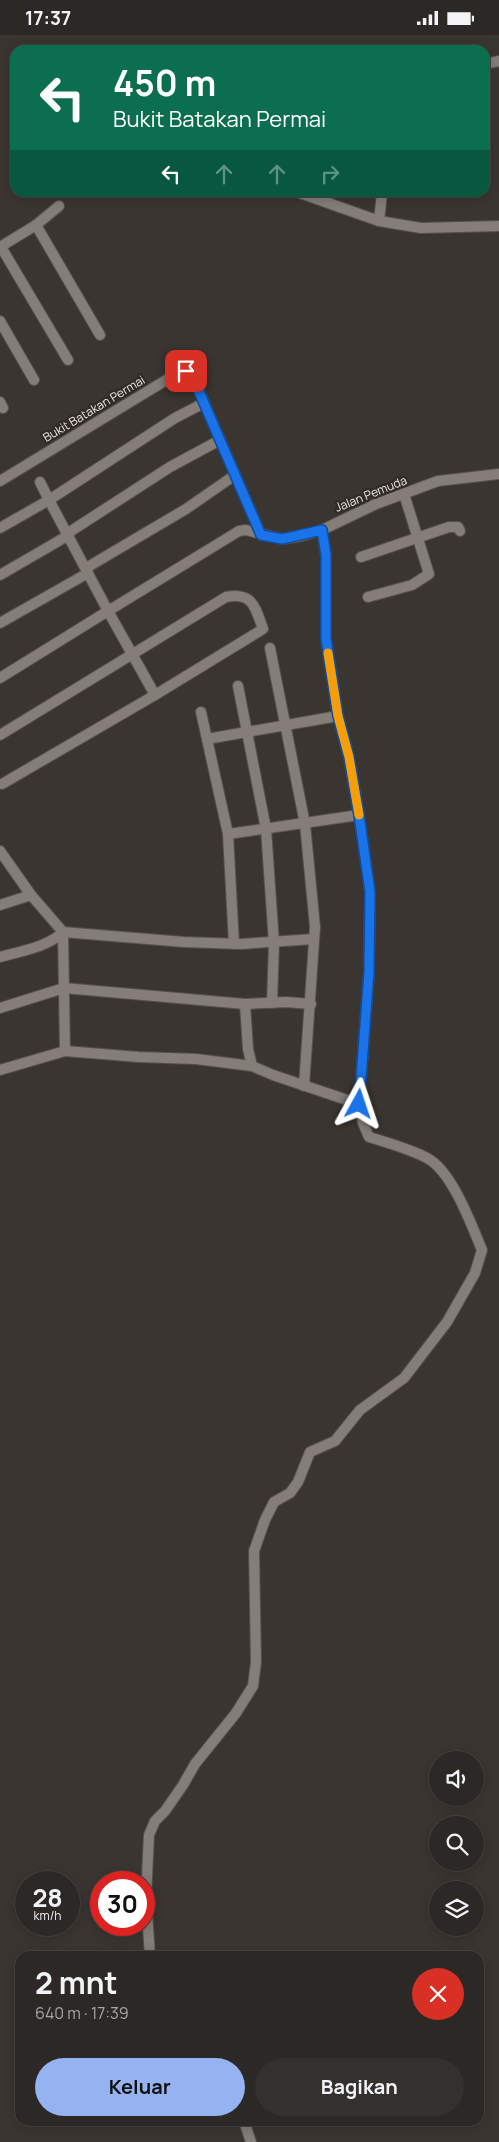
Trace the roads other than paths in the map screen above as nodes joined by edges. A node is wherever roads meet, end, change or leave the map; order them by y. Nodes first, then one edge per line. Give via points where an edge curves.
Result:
1 (311, 197) edge
2 (382, 197) edge
3 (58, 206) dead end
4 (379, 221) junction
5 (36, 225) junction
6 (499, 226) edge
7 (0, 247) edge
8 (0, 321) edge
9 (100, 335) dead end
10 (68, 360) dead end
11 (34, 380) dead end
12 (204, 403) junction
13 (220, 440) junction
14 (499, 474) edge
15 (235, 475) junction
16 (0, 481) edge
17 (40, 482) dead end
18 (404, 494) junction
19 (49, 500) junction
20 (0, 528) edge
21 (322, 530) junction
22 (460, 531) dead end
23 (68, 534) junction
24 (261, 535) junction
25 (417, 536) junction
26 (361, 557) dead end
27 (87, 570) junction
28 (0, 575) edge
29 (368, 597) dead end
30 (108, 611) junction
31 (0, 623) edge
32 (270, 648) dead end
33 (132, 655) junction
34 (0, 678) edge
35 (238, 686) dead end
36 (155, 695) junction
37 (201, 712) dead end
38 (338, 716) junction
39 (286, 726) junction
40 (248, 733) junction
41 (0, 735) edge
42 (207, 739) junction
43 (2, 784) dead end
44 (359, 815) junction
45 (305, 824) junction
46 (266, 829) junction
47 (228, 834) junction
48 (0, 851) edge
49 (32, 895) junction
50 (0, 905) edge
51 (63, 931) junction
52 (314, 939) junction
53 (274, 943) junction
54 (234, 944) junction
55 (0, 957) edge
56 (64, 988) junction
57 (272, 1003) junction
58 (245, 1004) junction
59 (311, 1004) junction
60 (0, 1008) edge
61 (65, 1051) junction
62 (252, 1066) junction
63 (0, 1070) edge
64 (304, 1085) junction
65 (359, 1104) junction
66 (150, 1951) edge
67 (246, 2126) edge
68 (251, 2142) edge

1 - 4 street
2 - 4 street
3 - 5 street
4 - 6 street via 421,228
5 - 7 street
5 - 9 street
7 - 10 street
8 - 11 street
12 - 13 street, Bukit Batakan Permai
12 - 16 street, Bukit Batakan Permai via 191,373 181,371
12 - 19 street via 175,418
13 - 15 street, Bukit Batakan Permai
13 - 23 street via 170,467
14 - 18 street, Jalan Pemuda via 448,479
15 - 24 street, Bukit Batakan Permai
15 - 27 street
17 - 19 street
18 - 21 street, Jalan Pemuda
18 - 25 street
19 - 20 street
19 - 23 street
21 - 24 street via 282,539
21 - 38 street via 326,555 326,639
22 - 25 street via 458,527 449,527
23 - 27 street
23 - 28 street
24 - 30 street via 239,531
25 - 26 street
25 - 29 street via 429,574 412,585
27 - 30 street
27 - 31 street
30 - 33 street
30 - 34 street
32 - 39 street
33 - 36 street
33 - 36 street via 226,597 238,595 250,601 263,629
33 - 41 street
35 - 40 street
36 - 43 street
37 - 42 street
38 - 39 street
38 - 44 street
39 - 40 street
39 - 45 street
40 - 42 street
40 - 46 street
42 - 47 street
44 - 45 street
44 - 65 street via 370,892 369,972
45 - 46 street
45 - 52 street
46 - 47 street
46 - 53 street
47 - 54 street
48 - 49 street
49 - 50 street
49 - 51 street
51 - 54 street
51 - 55 street via 56,939
51 - 56 street
52 - 53 street
52 - 59 street
53 - 54 street
53 - 57 street
56 - 58 street
56 - 60 street
56 - 61 street
57 - 58 street
57 - 59 street
58 - 62 street
59 - 64 street
61 - 62 street
61 - 63 street
62 - 64 street
64 - 65 street
65 - 66 street via 369,1137 428,1158 437,1166 457,1193 482,1250 481,1258 446,1322 404,1378 360,1410 335,1441 310,1452 298,1482 290,1493 274,1502 265,1520 254,1551 256,1662 253,1686 155,1821 149,1835 146,1897
67 - 68 street

